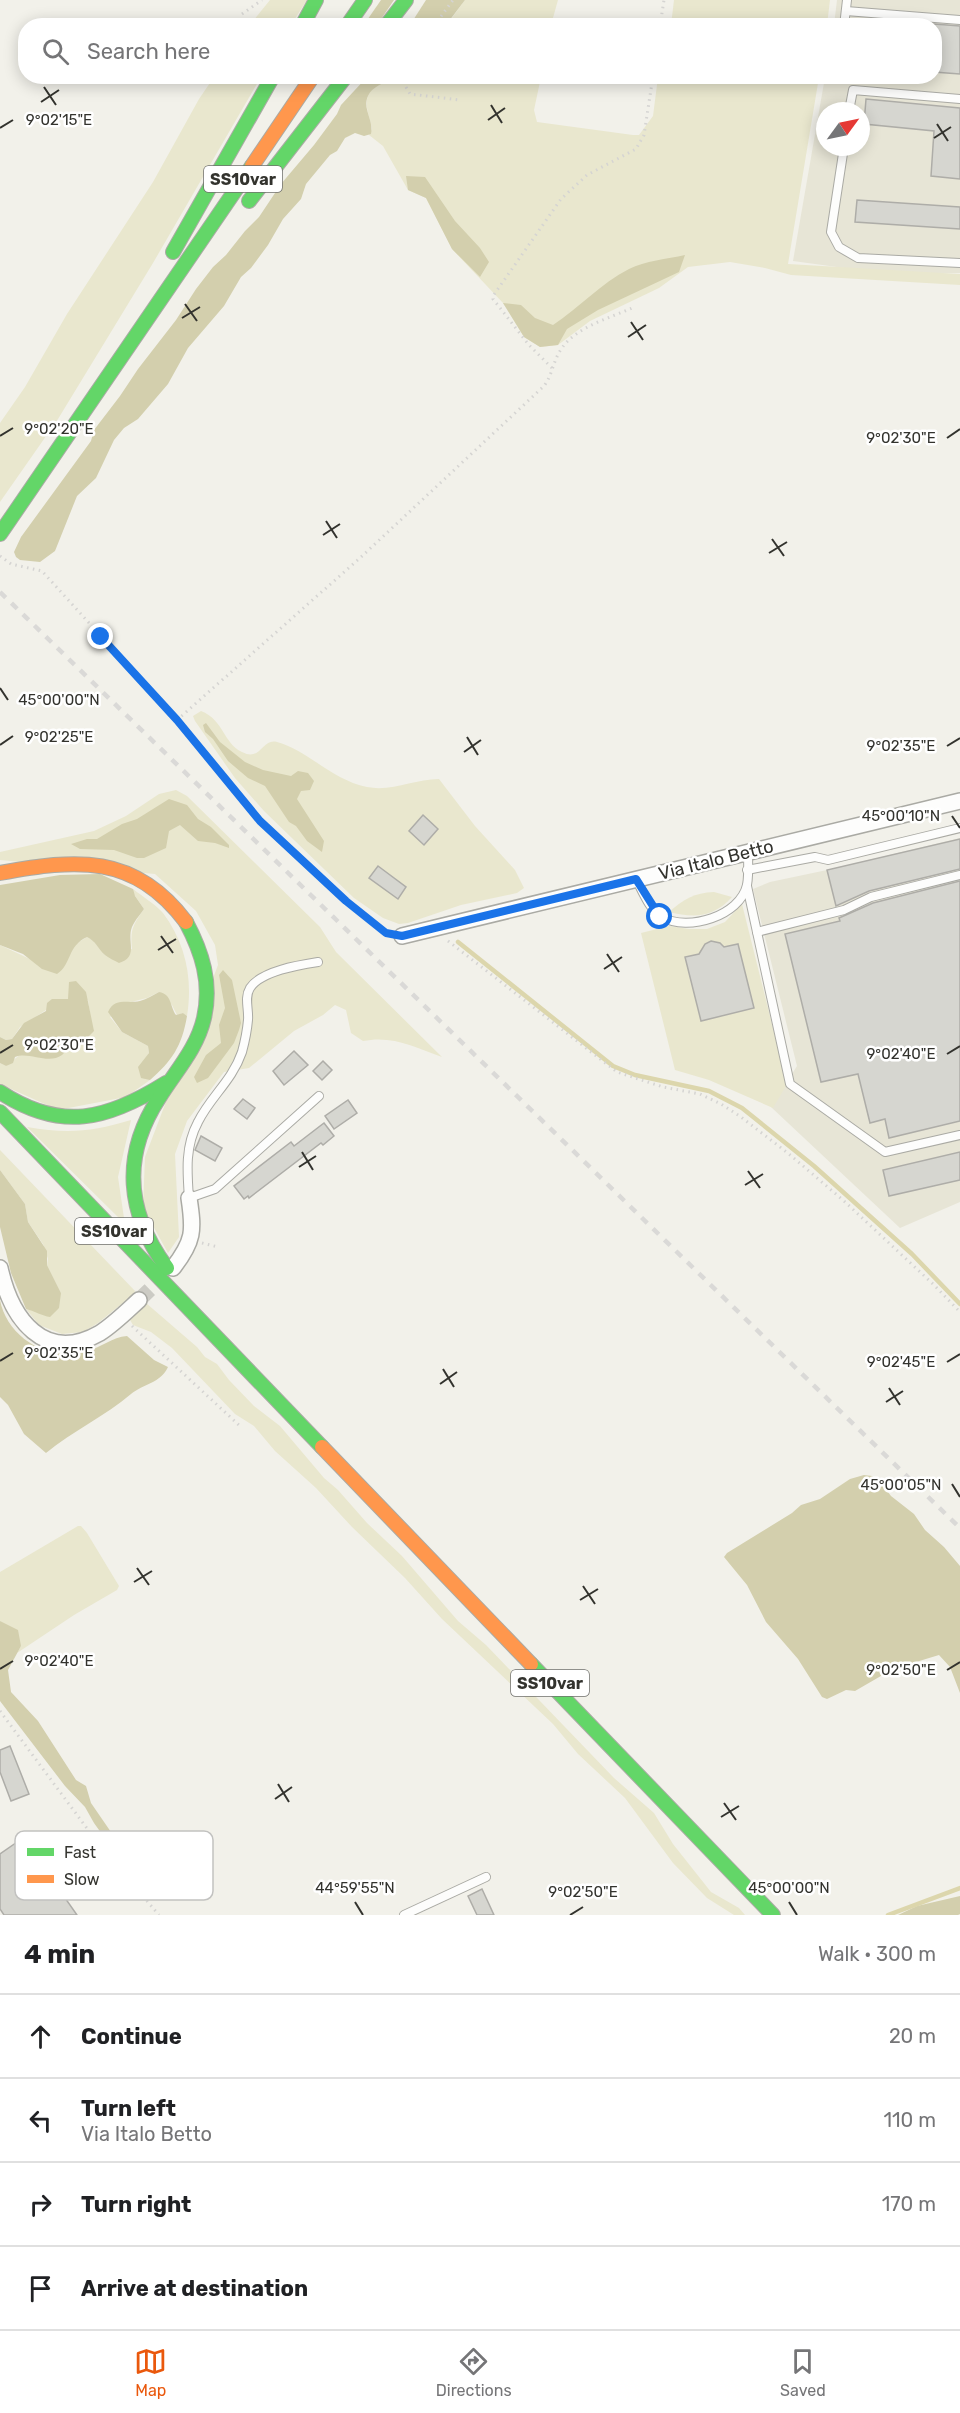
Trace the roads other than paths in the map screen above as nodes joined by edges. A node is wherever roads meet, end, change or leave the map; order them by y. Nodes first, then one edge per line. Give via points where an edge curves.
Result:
1 (316, 0) edge
2 (365, 0) edge
3 (406, 0) edge
4 (847, 0) edge
5 (846, 11) junction
6 (306, 18) edge
7 (353, 18) edge
8 (392, 18) edge
9 (845, 18) edge
10 (935, 18) edge
11 (942, 19) edge
12 (960, 20) edge
13 (268, 84) edge
14 (308, 84) edge
15 (340, 84) edge
16 (960, 99) edge
17 (851, 102) edge
18 (843, 156) edge
19 (239, 213) dead end
20 (218, 241) dead end
21 (960, 263) edge
22 (172, 282) junction
23 (0, 534) edge
24 (960, 801) edge
25 (960, 828) edge
26 (748, 852) junction
27 (747, 870) junction
28 (0, 873) edge
29 (960, 875) edge
30 (636, 879) junction
31 (747, 886) junction
32 (757, 933) junction
33 (402, 936) road end
34 (318, 962) dead end
35 (173, 1079) junction
36 (0, 1092) edge
37 (319, 1096) dead end
38 (0, 1112) edge
39 (0, 1131) edge
40 (960, 1135) edge
41 (26, 1140) junction
42 (189, 1198) junction
43 (0, 1268) edge
44 (173, 1268) tunnel mouth
45 (139, 1300) tunnel mouth
46 (202, 1322) junction
47 (486, 1877) dead end
48 (404, 1915) edge
49 (773, 1915) edge

1 - 6 highway
2 - 7 highway
3 - 8 highway
4 - 5 lane
5 - 9 lane
5 - 10 lane
11 - 12 lane
13 - 22 highway via 167,261
14 - 22 highway, SS10var
15 - 19 highway
16 - 17 lane via 853,90
18 - 21 lane via 831,232 839,247 858,258
20 - 22 highway via 197,268
22 - 23 highway, SS10var
24 - 26 street, Via Italo Betto
25 - 27 lane via 828,860 815,857
26 - 27 lane
26 - 30 street, Via Italo Betto
27 - 31 lane
28 - 35 highway via 68,862 102,864 148,882 170,900 191,929 203,957 207,984 205,1016 197,1040
29 - 32 lane via 871,897 844,910
30 - 31 lane via 660,917 679,923 704,922 717,916 738,900
30 - 33 street, Via Italo Betto
31 - 32 lane
32 - 40 lane via 790,1084 885,1152
34 - 42 lane via 276,972 251,988 247,998 247,1035 235,1070 199,1120 189,1148
35 - 36 highway via 124,1107 83,1118 32,1110
35 - 46 highway via 144,1124 136,1150 133,1192 146,1237 162,1262 196,1298
37 - 42 lane via 215,1189
38 - 41 highway, SS10var
39 - 41 highway
41 - 46 highway, SS10var
42 - 44 street via 188,1249
43 - 45 street via 17,1314 30,1330 47,1341 64,1344 100,1333
46 - 49 highway, SS10var
47 - 48 lane

